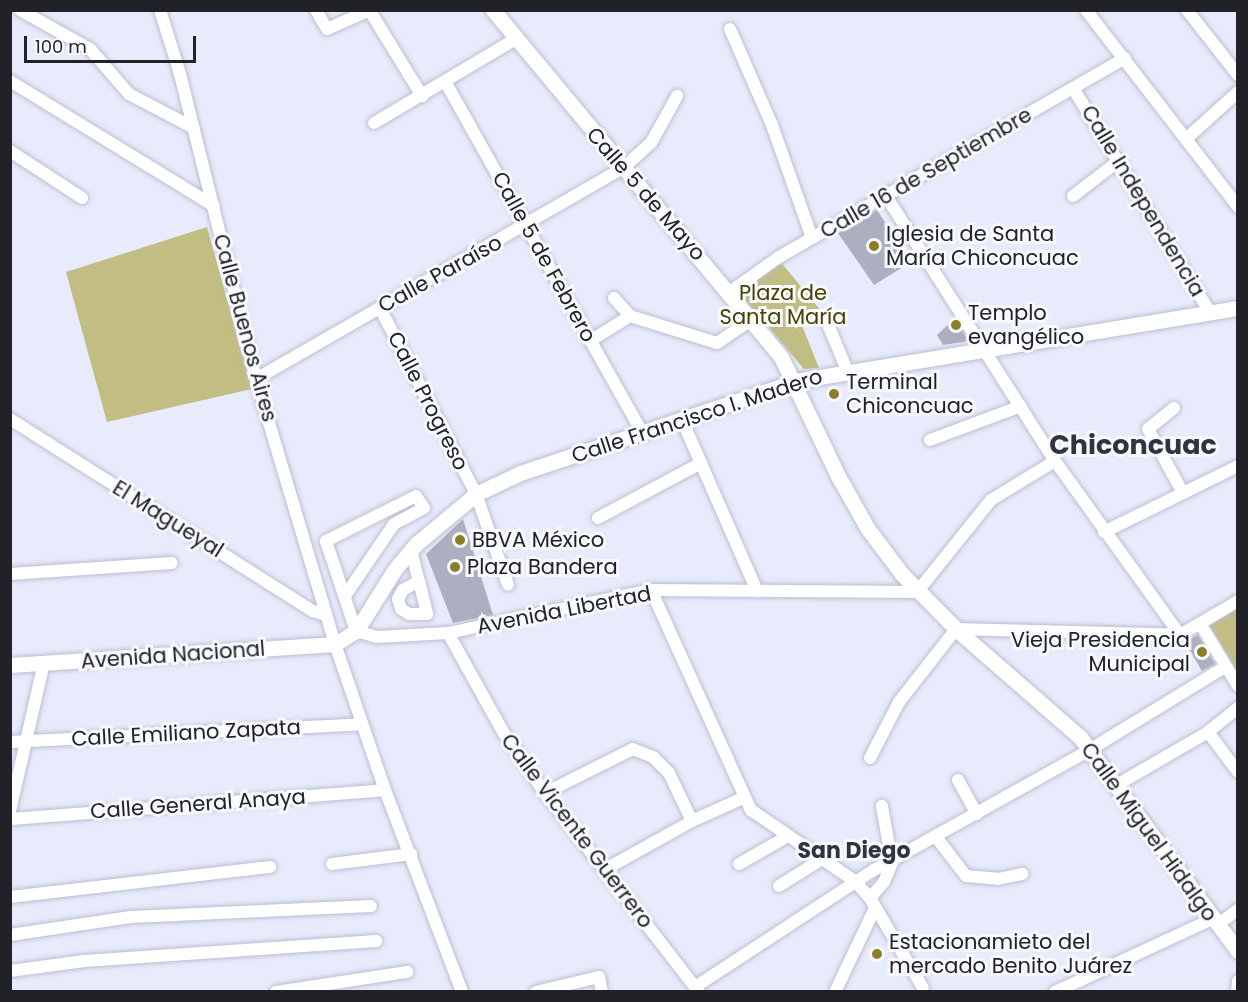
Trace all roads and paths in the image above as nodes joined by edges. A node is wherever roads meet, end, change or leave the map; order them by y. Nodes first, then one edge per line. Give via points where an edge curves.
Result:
1 (20, 10) edge
2 (160, 10) edge
3 (316, 10) edge
4 (370, 10) edge
5 (493, 10) edge
6 (1086, 10) edge
7 (1187, 10) edge
8 (730, 29) dead end
9 (514, 40) junction
10 (1125, 58) junction
11 (1238, 75) edge
12 (10, 81) edge
13 (446, 83) junction
14 (1073, 88) junction
15 (1238, 92) edge
16 (422, 96) junction
17 (677, 96) dead end
18 (374, 123) dead end
19 (194, 128) junction
20 (1186, 139) junction
21 (10, 151) edge
22 (1120, 160) junction
23 (623, 168) junction
24 (1073, 195) dead end
25 (886, 196) junction
26 (82, 198) dead end
27 (214, 206) junction
28 (1238, 207) edge
29 (527, 226) junction
30 (812, 238) junction
31 (730, 292) junction
32 (614, 298) dead end
33 (380, 308) junction
34 (1238, 308) edge
35 (1211, 314) junction
36 (630, 316) junction
37 (752, 320) junction
38 (827, 322) dead end
39 (590, 341) junction
40 (986, 349) junction
41 (847, 370) junction
42 (256, 379) junction
43 (796, 381) junction
44 (1021, 406) junction
45 (1174, 408) dead end
46 (10, 419) edge
47 (682, 420) junction
48 (642, 432) junction
49 (930, 440) dead end
50 (1055, 461) junction
51 (700, 463) junction
52 (1238, 466) edge
53 (1183, 493) junction
54 (476, 494) junction
55 (598, 518) dead end
56 (1104, 532) junction
57 (411, 550) junction
58 (172, 563) dead end
59 (10, 574) edge
60 (419, 581) dead end
61 (508, 585) dead end
62 (651, 590) junction
63 (757, 591) junction
64 (918, 592) junction
65 (345, 596) junction
66 (1238, 601) edge
67 (326, 615) junction
68 (1201, 625) junction
69 (956, 629) junction
70 (356, 631) junction
71 (448, 633) junction
72 (1180, 635) junction
73 (335, 644) junction
74 (44, 663) junction
75 (10, 664) edge
76 (1226, 667) junction
77 (1238, 686) edge
78 (1238, 708) edge
79 (362, 724) junction
80 (1208, 732) junction
81 (26, 741) junction
82 (10, 742) edge
83 (1091, 749) junction
84 (870, 758) dead end
85 (1238, 772) edge
86 (958, 780) dead end
87 (1115, 786) junction
88 (385, 790) junction
89 (545, 794) junction
90 (743, 798) junction
91 (882, 806) dead end
92 (10, 811) edge
93 (977, 814) junction
94 (10, 819) edge
95 (692, 821) junction
96 (788, 836) junction
97 (936, 837) junction
98 (411, 854) junction
99 (822, 859) junction
100 (892, 863) junction
101 (333, 864) dead end
102 (739, 864) dead end
103 (270, 867) dead end
104 (604, 870) junction
105 (1022, 874) dead end
106 (856, 882) junction
107 (779, 886) dead end
108 (10, 897) edge
109 (872, 903) junction
110 (371, 906) dead end
111 (1238, 910) edge
112 (1215, 922) junction
113 (10, 935) edge
114 (376, 941) dead end
115 (1238, 951) edge
116 (10, 971) edge
117 (406, 972) dead end
118 (1238, 981) edge
119 (923, 988) dead end
120 (697, 989) edge
121 (276, 992) edge
122 (462, 992) edge
123 (536, 992) edge
124 (602, 992) edge
125 (836, 992) edge
126 (1055, 992) edge
127 (1237, 992) edge

1 - 19 street via 90,49 129,94
2 - 19 street, Calle Buenos Aires
3 - 4 street via 327,29
4 - 16 street
5 - 9 main road, Calle 5 de Mayo
6 - 10 street
7 - 11 street
8 - 30 street via 772,125
9 - 13 street
9 - 23 main road, Calle 5 de Mayo
10 - 14 street, Calle 16 de Septiembre
10 - 20 street
12 - 27 street
13 - 16 street
13 - 29 street, Calle 5 de Febrero
14 - 22 street, Calle Independencia
14 - 25 street, Calle 16 de Septiembre
15 - 20 street
16 - 18 street
17 - 23 street, Calle Paraíso via 651,143
19 - 27 street, Calle Buenos Aires
20 - 28 street
21 - 26 street
22 - 24 street
22 - 35 street, Calle Independencia
23 - 29 street, Calle Paraíso
23 - 31 main road, Calle 5 de Mayo
25 - 30 street, Calle 16 de Septiembre
25 - 40 street
27 - 42 street, Calle Buenos Aires
29 - 33 street, Calle Paraíso
29 - 39 street, Calle 5 de Febrero
30 - 31 street, Calle 16 de Septiembre
31 - 37 main road, Calle 5 de Mayo
32 - 36 street
33 - 42 street, Calle Paraíso
33 - 54 street, Calle Progreso
34 - 35 main road, Calle Francisco I. Madero
35 - 40 main road, Calle Francisco I. Madero
36 - 37 street via 717,343
36 - 39 street
37 - 43 main road, Calle 5 de Mayo
38 - 41 street
39 - 48 street, Calle 5 de Febrero
40 - 41 main road, Calle Francisco I. Madero
40 - 44 street
41 - 43 main road, Calle Francisco I. Madero
42 - 67 street, Calle Buenos Aires
43 - 47 main road, Calle Francisco I. Madero
43 - 64 main road, Calle Miguel Hidalgo via 838,476 868,529
44 - 49 street
44 - 50 street
45 - 53 street via 1148,429
46 - 67 street, El Magueyal via 303,605
47 - 48 main road, Calle Francisco I. Madero
47 - 51 street
48 - 54 main road, Calle Francisco I. Madero via 520,473
50 - 56 street
50 - 64 street via 991,500
51 - 55 street
51 - 63 street
52 - 53 street
53 - 56 street
54 - 57 main road, Calle Francisco I. Madero
54 - 61 street, Calle Progreso
56 - 72 street
57 - 60 street
57 - 70 main road, Calle Francisco I. Madero
58 - 59 street
62 - 63 street, Avenida Libertad
62 - 71 street, Avenida Libertad
62 - 90 street
63 - 64 street, Avenida Libertad
64 - 69 main road, Calle Miguel Hidalgo
65 - 65 street via 394,524 424,508 416,496 326,541
65 - 70 street
66 - 68 street
67 - 73 street, Calle Buenos Aires
68 - 72 street
68 - 76 street
69 - 72 street
69 - 83 main road, Calle Miguel Hidalgo
69 - 84 street via 899,702
70 - 71 street, Avenida Libertad via 377,637
70 - 73 main road, Calle Francisco I. Madero
71 - 89 street, Calle Vicente Guerrero via 503,732
73 - 74 main road, Avenida Nacional
73 - 79 street, Calle Buenos Aires
74 - 75 main road, Avenida Nacional
74 - 81 street
76 - 77 street
76 - 83 street
78 - 80 street
79 - 81 street, Calle Emiliano Zapata
79 - 88 street, Calle Buenos Aires
80 - 85 street
80 - 87 street
81 - 82 street, Calle Emiliano Zapata
81 - 92 street
83 - 87 main road, Calle Miguel Hidalgo
83 - 93 street
86 - 93 street
87 - 112 main road, Calle Miguel Hidalgo
88 - 94 street, Calle General Anaya
88 - 98 street
89 - 95 street via 633,748 653,757 669,773
89 - 104 street, Calle Vicente Guerrero
90 - 95 street
90 - 96 street via 752,810
91 - 100 street
93 - 97 street
95 - 104 street
96 - 99 street
96 - 102 street
97 - 100 street
97 - 105 street via 966,876 998,879
98 - 101 street
98 - 122 street
99 - 106 street
99 - 107 street
100 - 106 street
100 - 109 street
103 - 108 street
104 - 120 street, Calle Vicente Guerrero
106 - 109 street
106 - 120 street
109 - 119 street
109 - 125 street
110 - 113 street via 131,917
111 - 112 street
112 - 115 main road, Calle Miguel Hidalgo
112 - 126 street
114 - 116 street via 84,961
117 - 121 street
118 - 127 street
123 - 124 street via 599,977

